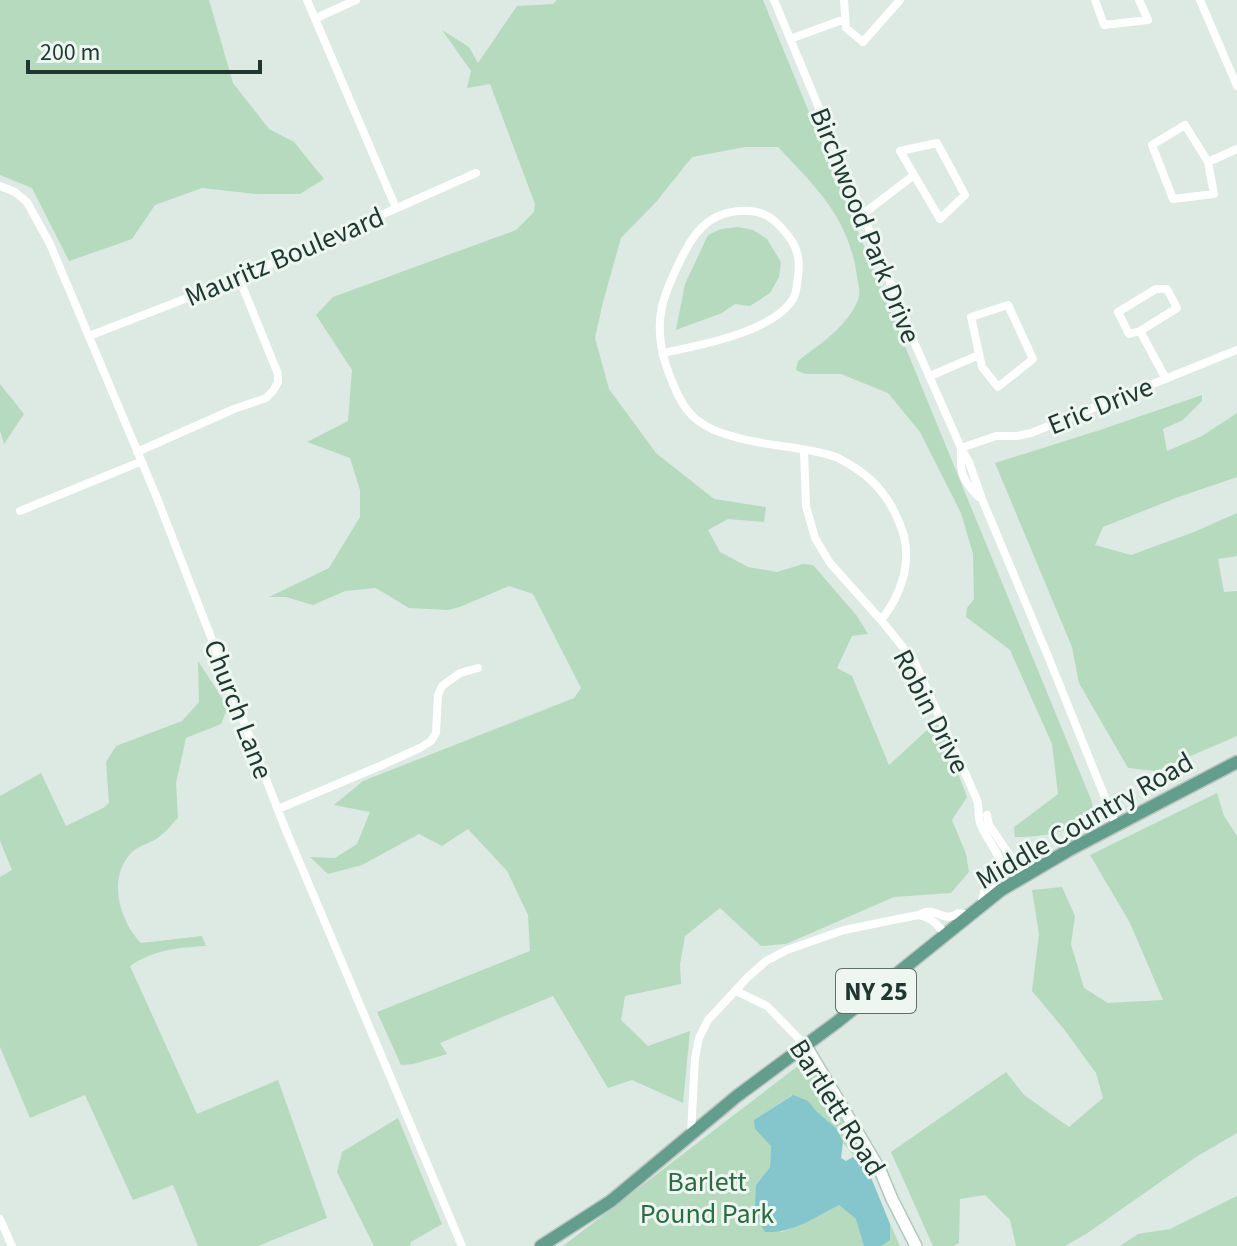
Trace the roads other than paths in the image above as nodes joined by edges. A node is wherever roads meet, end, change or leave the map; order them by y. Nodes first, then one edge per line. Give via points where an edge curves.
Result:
1 (307, 0) edge
2 (356, 0) edge
3 (774, 0) edge
4 (844, 0) edge
5 (900, 0) edge
6 (1095, 0) edge
7 (1139, 0) edge
8 (1200, 0) edge
9 (316, 18) junction
10 (845, 19) junction
11 (790, 39) junction
12 (1237, 86) edge
13 (1237, 149) edge
14 (1208, 162) junction
15 (476, 173) dead end
16 (914, 175) junction
17 (0, 186) edge
18 (396, 208) junction
19 (863, 214) junction
20 (239, 278) junction
21 (1140, 331) junction
22 (89, 336) junction
23 (1237, 350) edge
24 (662, 353) junction
25 (979, 355) junction
26 (930, 376) junction
27 (1166, 379) junction
28 (961, 448) junction
29 (804, 451) junction
30 (139, 457) junction
31 (982, 499) junction
32 (20, 511) dead end
33 (881, 620) junction
34 (478, 668) dead end
35 (1237, 762) edge
36 (978, 804) junction
37 (278, 809) junction
38 (1116, 825) junction
39 (1024, 876) junction
40 (981, 905) junction
41 (918, 915) junction
42 (969, 915) junction
43 (945, 934) junction
44 (736, 991) junction
45 (806, 1046) junction
46 (691, 1135) junction
47 (0, 1219) edge
48 (12, 1246) edge
49 (462, 1246) edge
50 (541, 1246) edge
51 (916, 1246) edge

1 - 9 street
2 - 9 street
3 - 11 street, Birchwood Park Drive
4 - 10 street
5 - 10 street via 863,42 846,28
6 - 7 street via 1104,25 1148,20
8 - 12 street
9 - 18 street
10 - 11 street
11 - 19 street, Birchwood Park Drive
13 - 14 street
14 - 14 street via 1185,125 1152,145 1173,199 1214,194
15 - 18 street, Mauritz Boulevard
16 - 16 street via 940,219 965,195 937,143 900,151
16 - 19 street
17 - 22 street, Church Lane via 15,192 35,215
18 - 20 street, Mauritz Boulevard
19 - 26 street, Birchwood Park Drive
20 - 22 street, Mauritz Boulevard
20 - 30 street via 278,382 269,395
21 - 21 street via 1177,308 1167,289 1156,289 1118,312 1129,334
21 - 27 street
22 - 30 street, Church Lane
23 - 27 street, Eric Drive
24 - 24 street, Robin Drive via 705,344 782,313 795,297 799,269 797,249 782,228 761,212 735,210 710,219 691,239 671,279 659,313
24 - 29 street, Robin Drive via 677,395 697,420 754,443
25 - 25 street via 998,387 1033,359 1008,305 971,317
25 - 26 street
26 - 28 street, Birchwood Park Drive
27 - 28 street, Eric Drive via 1025,435 996,436
28 - 31 street, Birchwood Park Drive via 976,468
28 - 31 street, Birchwood Park Drive via 960,469 967,486
29 - 33 street, Robin Drive via 806,506 815,538
29 - 33 street, Robin Drive via 837,457 865,473 887,496 899,520 907,550 903,581
30 - 32 street
30 - 37 street, Church Lane
31 - 38 street, Birchwood Park Drive
33 - 36 street, Robin Drive via 914,661
34 - 37 street via 442,686 431,741
35 - 38 main road, Middle Country Road / NY 25
36 - 39 street, Robin Drive
36 - 40 street, Robin Drive via 979,819 1001,866
37 - 49 street, Church Lane
38 - 39 main road, Middle Country Road / NY 25
39 - 40 main road, Middle Country Road / NY 25
40 - 42 main road, Middle Country Road / NY 25
41 - 42 street via 929,910 945,918
41 - 43 street via 936,922
41 - 44 street via 844,930 787,950 766,961
42 - 43 main road, Middle Country Road / NY 25
43 - 45 main road, Middle Country Road / NY 25
44 - 45 street, Bartlett Road via 767,1006
44 - 46 street via 708,1020 699,1038
45 - 46 main road, Middle Country Road / NY 25
45 - 51 street, Bartlett Road via 880,1170
46 - 50 main road, Middle Country Road / NY 25 via 611,1201
47 - 48 street

